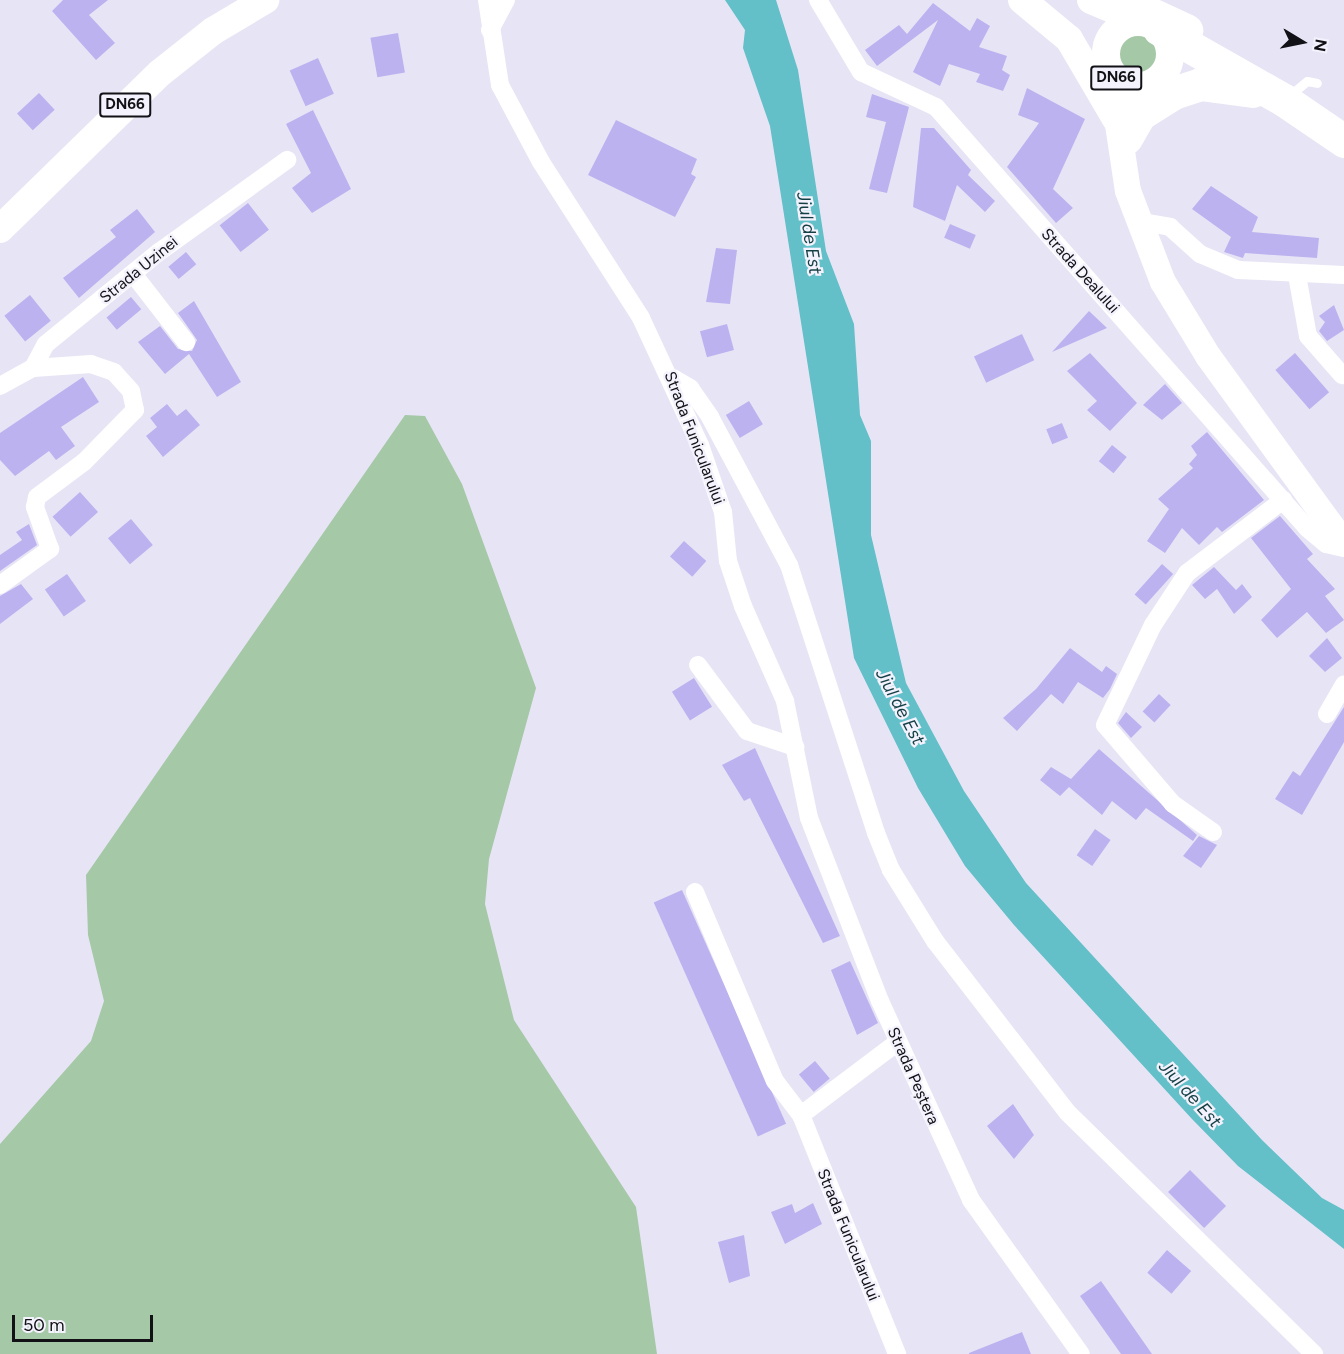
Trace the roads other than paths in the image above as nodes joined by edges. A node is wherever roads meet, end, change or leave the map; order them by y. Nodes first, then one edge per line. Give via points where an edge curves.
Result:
1 (265, 0) edge
2 (487, 0) edge
3 (506, 0) edge
4 (818, 0) edge
5 (1022, 0) edge
6 (1043, 0) edge
7 (1091, 0) edge
8 (1140, 17) edge
9 (490, 30) junction
10 (1108, 67) junction
11 (1232, 72) junction
12 (1156, 79) junction
13 (1317, 83) dead end
14 (1277, 95) junction
15 (1121, 138) junction
16 (1344, 141) edge
17 (286, 159) dead end
18 (1137, 221) junction
19 (0, 229) edge
20 (1297, 275) junction
21 (1344, 275) edge
22 (134, 276) junction
23 (186, 342) dead end
24 (33, 368) junction
25 (1342, 375) dead end
26 (673, 378) junction
27 (0, 386) edge
28 (1283, 500) junction
29 (1344, 543) edge
30 (1344, 548) edge
31 (0, 585) edge
32 (698, 665) dead end
33 (1344, 685) edge
34 (1327, 714) dead end
35 (795, 747) junction
36 (801, 770) joint
37 (1213, 832) dead end
38 (695, 892) dead end
39 (898, 1042) junction
40 (801, 1115) junction
41 (897, 1354) edge
42 (1080, 1354) edge
43 (1314, 1354) edge

1 - 19 main road, DN66 via 213,31 160,73
2 - 9 street, Strada Funicularului
3 - 9 street
4 - 28 street, Strada Dealului via 861,72 936,107
5 - 15 main road via 1070,39
6 - 10 main road, DN66
7 - 8 main road, DN66
8 - 10 main road, DN66 via 1112,33
8 - 11 highway, DN66
8 - 12 main road, DN66 via 1170,56
8 - 14 highway, DN66 via 1236,57
9 - 26 street, Strada Funicularului via 494,65 516,117
10 - 12 main road, DN66 via 1123,83
10 - 15 main road
11 - 12 highway, DN66 via 1196,65
11 - 14 highway, DN66
12 - 15 main road via 1134,104
13 - 14 lane via 1308,81
14 - 15 highway via 1200,84 1156,103
14 - 16 highway, DN66
15 - 18 main road
17 - 22 street, Strada Uzinei
18 - 20 street via 1170,227 1200,254 1238,270
18 - 29 main road via 1187,325
20 - 21 street
20 - 25 street via 1308,336
22 - 23 street
22 - 24 street, Strada Uzinei via 46,344
24 - 27 street
24 - 31 street via 91,364 114,372 131,392 135,410 84,462 37,497 35,507 50,549
26 - 35 street, Strada Funicularului via 723,512 728,561 742,606 781,691
26 - 43 street via 690,388 710,417 789,566 876,833 891,870 935,942 1067,1112
28 - 30 street, Strada Dealului via 1316,537
28 - 37 street via 1187,573 1153,624 1105,724 1173,804
32 - 35 street via 747,731
33 - 34 street
35 - 36 street, Strada Funicularului
36 - 39 street, Strada Peștera via 824,864
38 - 40 street, Strada Funicularului via 775,1080
39 - 40 street
39 - 42 street, Strada Peștera via 971,1200
40 - 41 street, Strada Funicularului

